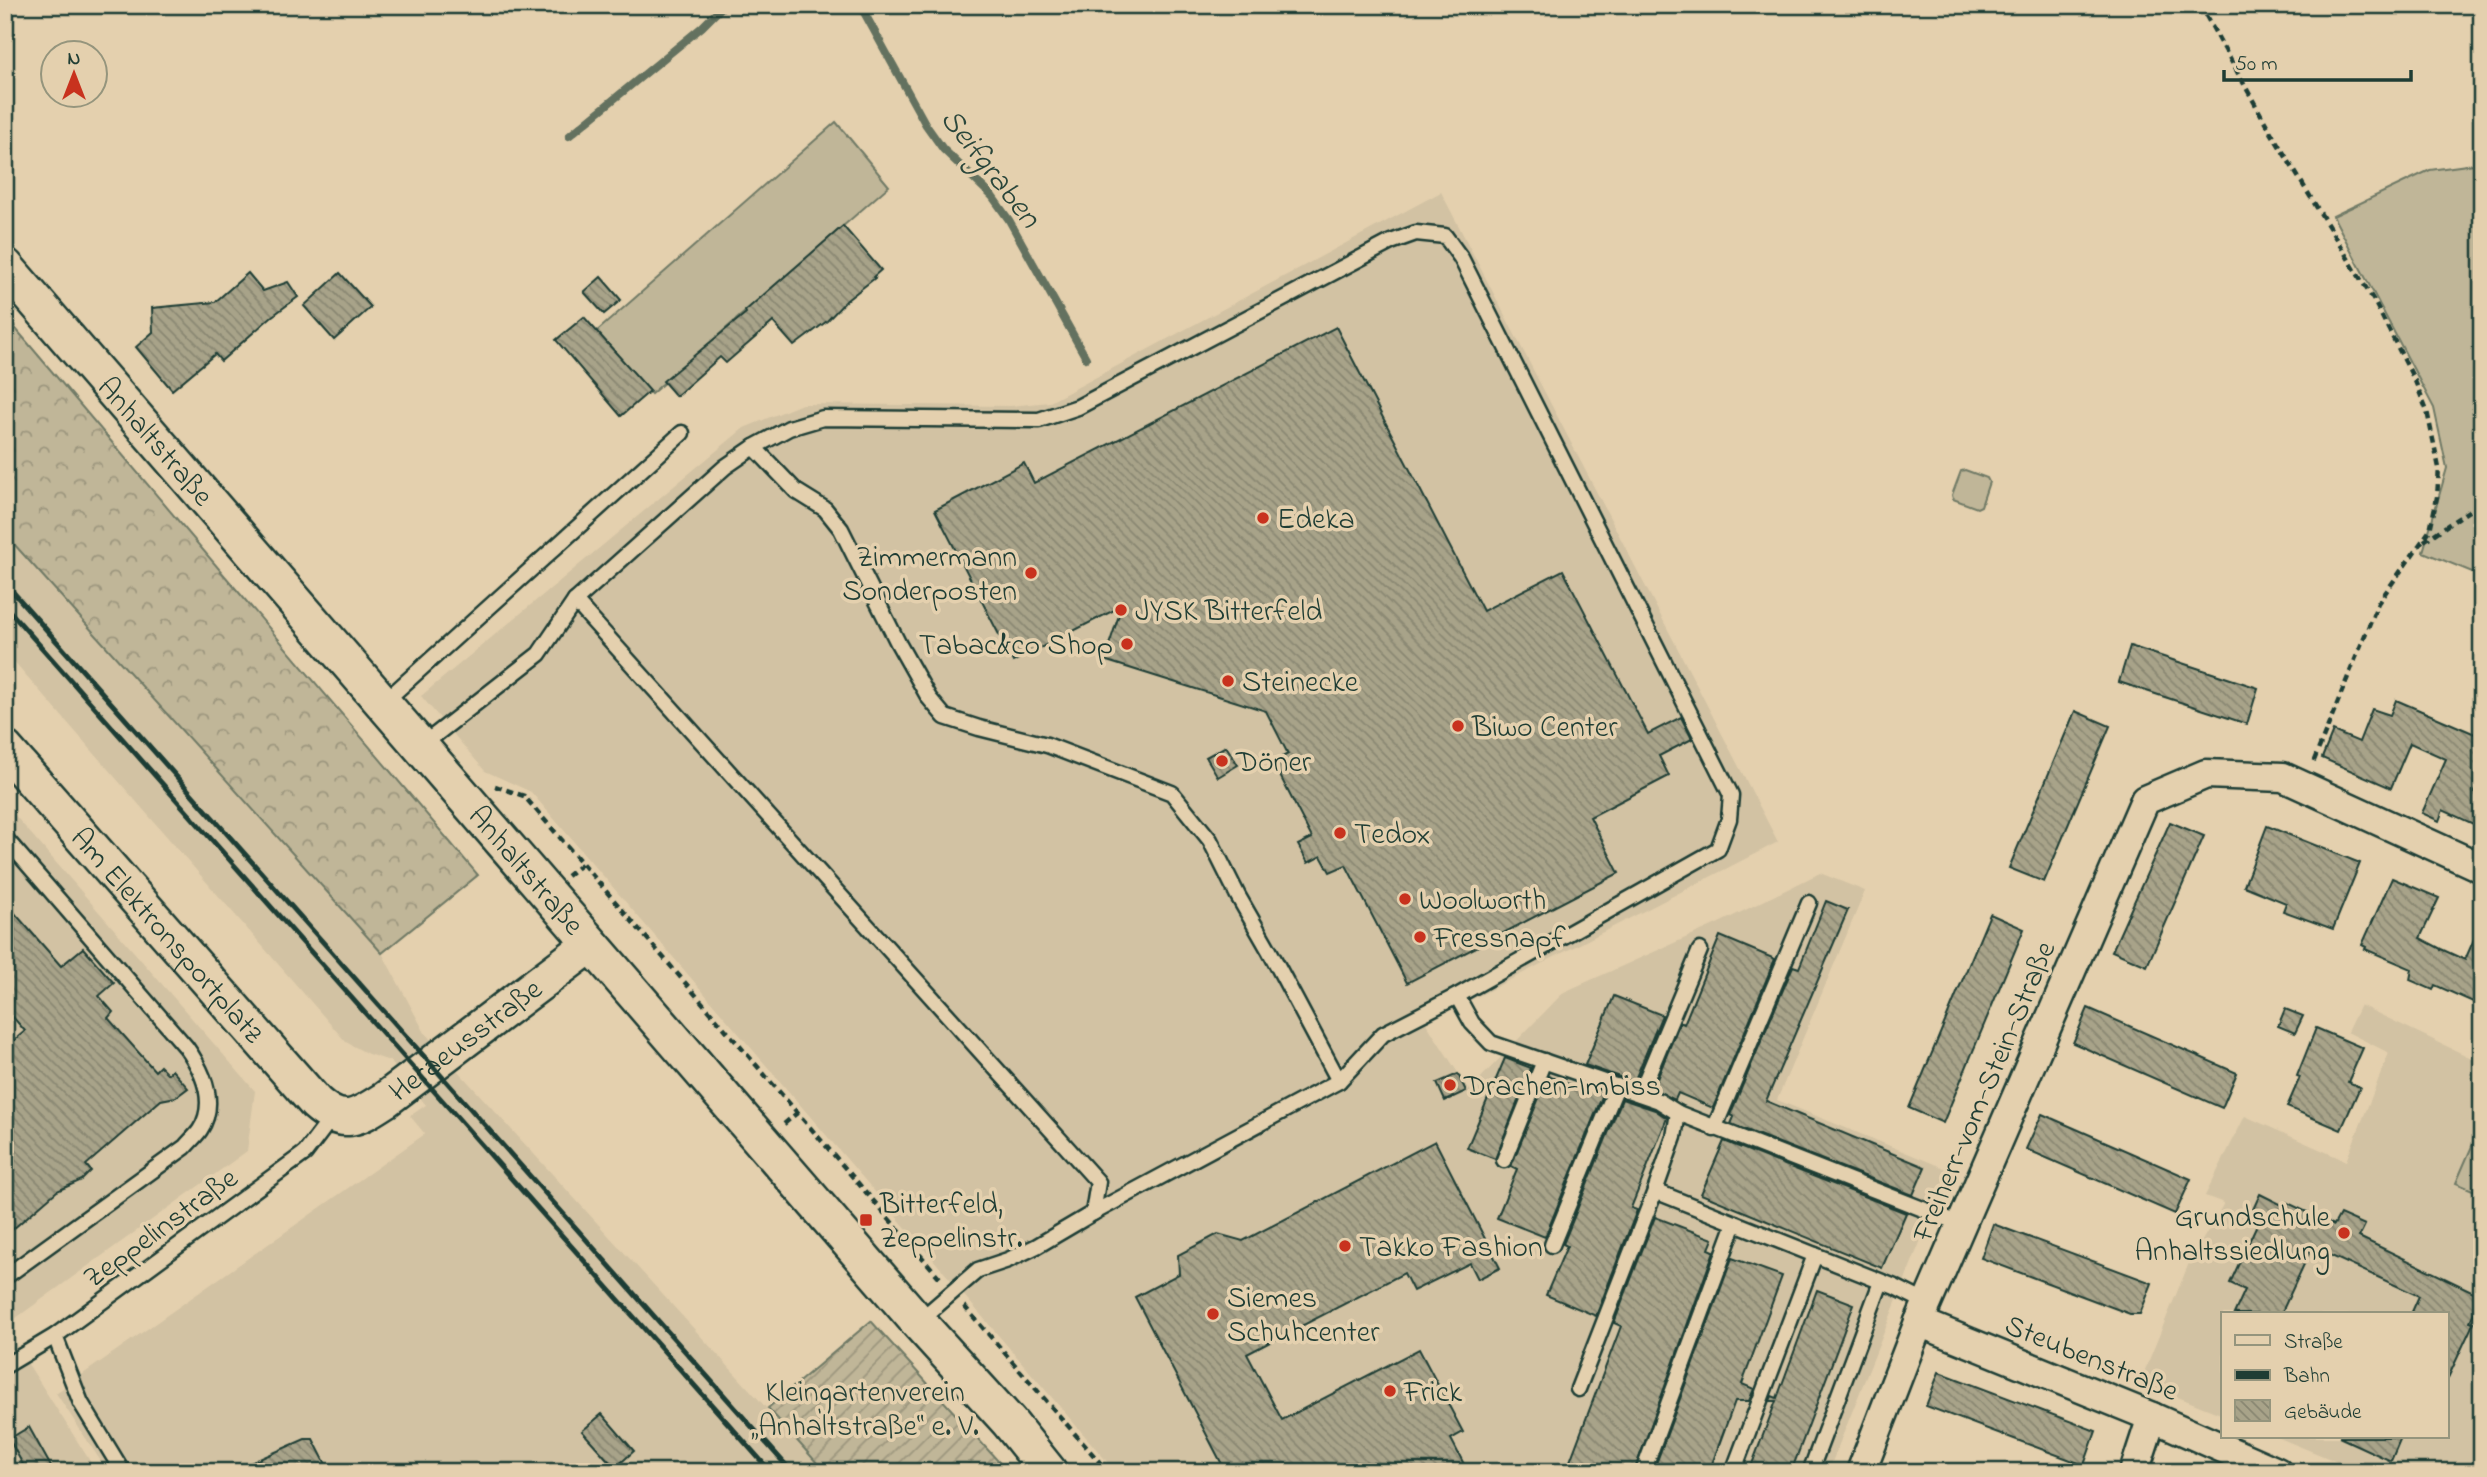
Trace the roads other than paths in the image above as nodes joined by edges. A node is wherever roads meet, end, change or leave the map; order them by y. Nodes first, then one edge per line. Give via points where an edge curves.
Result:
1 (5, 266) edge
2 (682, 433) dead end
3 (754, 447) junction
4 (575, 601) junction
5 (383, 703) junction
6 (421, 746) junction
7 (5, 749) edge
8 (5, 838) edge
9 (2482, 868) edge
10 (1809, 903) dead end
11 (590, 945) junction
12 (1700, 950) dead end
13 (1457, 996) junction
14 (1544, 1061) junction
15 (1339, 1081) junction
16 (1618, 1086) junction
17 (1640, 1094) junction
18 (1678, 1113) junction
19 (333, 1116) junction
20 (1714, 1129) junction
21 (1504, 1160) dead end
22 (1655, 1191) junction
23 (1093, 1213) junction
24 (1735, 1223) junction
25 (1961, 1224) junction
26 (1552, 1245) dead end
27 (1815, 1255) junction
28 (5, 1276) edge
29 (1881, 1282) junction
30 (1923, 1313) junction
31 (918, 1322) junction
32 (55, 1336) junction
33 (5, 1366) edge
34 (1578, 1389) dead end
35 (2152, 1416) junction
36 (123, 1472) edge
37 (1049, 1472) edge
38 (1643, 1472) edge
39 (1733, 1472) edge
40 (1810, 1472) edge
41 (1861, 1472) edge
42 (2134, 1472) edge
43 (2277, 1472) edge

1 - 5 street, Anhaltstraße
2 - 5 lane
3 - 4 lane via 725,467
3 - 13 lane via 789,428 823,418 1039,420 1077,407 1391,242 1416,233 1445,236 1461,258 1731,795 1729,819 1718,849
3 - 15 lane via 796,491 825,509 841,529 904,654 945,717 1047,745 1172,793 1210,840
4 - 6 lane via 539,654
4 - 23 lane via 1098,1182
5 - 6 street, Anhaltstraße
6 - 11 street, Anhaltstraße
7 - 19 street, Am Elektronsportplatz via 316,1103
8 - 28 lane via 194,1057 207,1087 208,1108 201,1129 185,1147
9 - 25 street, Freiherr-vom-Stein-Straße via 2283,777 2206,774 2145,800
10 - 20 lane
11 - 19 street, Heraeusstraße via 386,1100 351,1118
11 - 31 street, Anhaltstraße
12 - 17 lane
13 - 14 lane via 1472,1023 1491,1043
13 - 15 lane via 1383,1034
14 - 16 lane
14 - 21 lane
15 - 23 lane
16 - 17 lane
16 - 26 lane
17 - 18 lane
18 - 20 lane
18 - 22 lane
19 - 32 lane, Zeppelinstraße via 305,1153
20 - 25 lane
22 - 24 lane
22 - 34 lane
23 - 31 lane via 1008,1261 978,1270
24 - 27 lane
24 - 38 lane
25 - 30 street, Freiherr-vom-Stein-Straße
27 - 29 lane
27 - 39 lane
29 - 30 lane
29 - 40 lane
30 - 35 street, Steubenstraße
30 - 41 street, Freiherr-vom-Stein-Straße
31 - 37 street, Anhaltstraße
32 - 33 lane, Zeppelinstraße
32 - 36 lane via 81,1403
35 - 42 street
35 - 43 street, Steubenstraße

